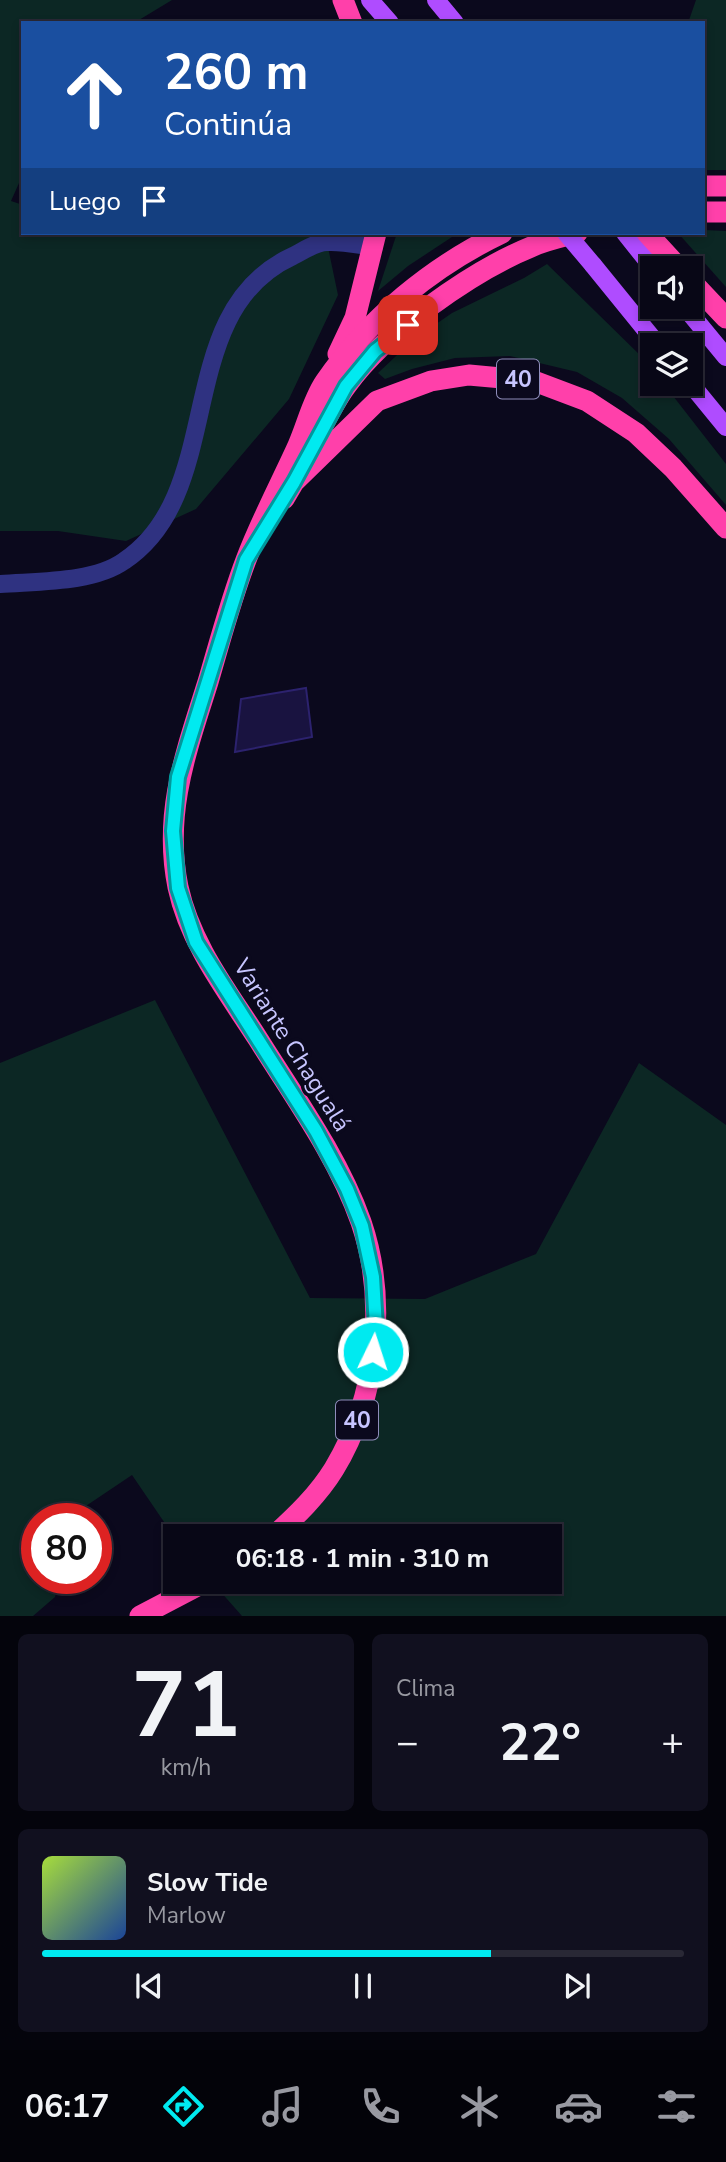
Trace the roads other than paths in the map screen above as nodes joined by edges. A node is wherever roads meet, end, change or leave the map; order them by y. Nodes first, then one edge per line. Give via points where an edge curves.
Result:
1 (343, 0) edge
2 (370, 0) edge
3 (436, 0) edge
4 (351, 21) edge
5 (388, 21) edge
6 (453, 21) edge
7 (705, 186) edge
8 (726, 186) edge
9 (705, 212) edge
10 (726, 212) edge
11 (499, 235) edge
12 (568, 235) edge
13 (571, 235) edge
14 (628, 235) edge
15 (375, 240) edge
16 (651, 251) edge
17 (703, 294) edge
18 (726, 318) edge
19 (695, 319) edge
20 (648, 333) edge
21 (726, 357) edge
22 (323, 384) junction
23 (701, 396) edge
24 (726, 426) edge
25 (294, 482) junction
26 (726, 528) edge
27 (246, 560) junction
28 (0, 584) edge
29 (287, 1524) edge
30 (182, 1594) edge
31 (140, 1616) edge

1 - 4 highway
2 - 5 main road
3 - 6 main road
7 - 8 highway
9 - 10 highway
11 - 22 highway, Variante Chagualá / 40 via 413,288 378,318
12 - 20 main road, bridge
13 - 25 highway, 40 via 491,266 375,351 346,386
14 - 16 main road
15 - 22 highway via 355,318
15 - 28 street via 324,242 278,263 247,288 226,320 177,497 154,534 124,562 96,575
17 - 18 highway
19 - 21 main road
22 - 27 highway, Variante Chagualá / 40
23 - 24 main road
25 - 26 highway, Variante Chagualá / 40 via 377,401 431,381 469,375 534,380 587,401 636,433
25 - 27 highway, Variante Chagualá / 40
27 - 29 highway, Variante Chagualá / 40 via 178,777 173,831 178,888 196,942 316,1131 347,1189 362,1226 373,1277 376,1327 370,1376 356,1424 334,1469
30 - 31 highway

